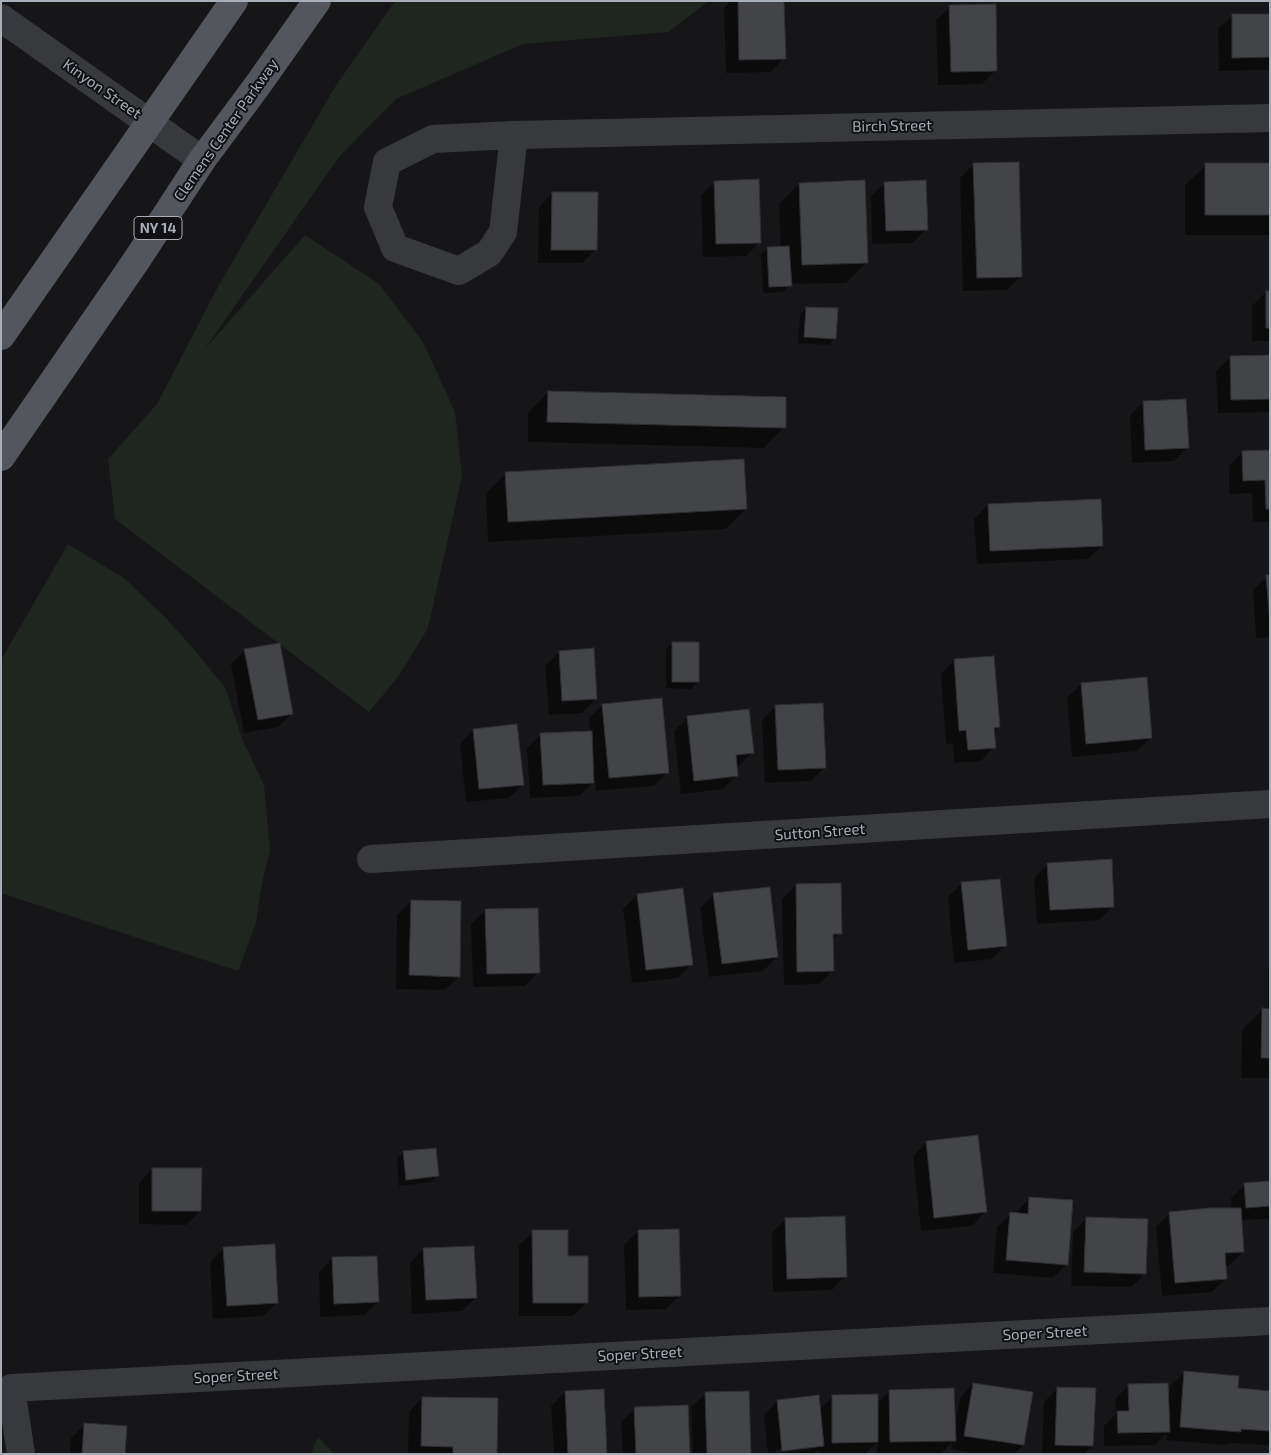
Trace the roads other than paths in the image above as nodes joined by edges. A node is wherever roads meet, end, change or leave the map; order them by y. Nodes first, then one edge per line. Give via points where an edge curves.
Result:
1 (234, 1) edge
2 (318, 1) edge
3 (1, 18) edge
4 (1270, 118) edge
5 (148, 122) junction
6 (514, 134) junction
7 (202, 160) junction
8 (1, 336) edge
9 (1, 457) edge
10 (1270, 804) edge
11 (371, 859) dead end
12 (1270, 1321) edge
13 (21, 1454) edge

1 - 5 main road
2 - 7 main road, Clemens Center Parkway / NY 14
3 - 5 street, Kinyon Street
4 - 6 street, Birch Street
5 - 7 street, Kinyon Street
5 - 8 main road
6 - 6 street, Birch Street via 433,139 387,162 378,207 395,248 459,271 489,253 503,232
7 - 9 main road, Clemens Center Parkway / NY 14
10 - 11 street, Sutton Street
12 - 13 street, Soper Street via 11,1388

